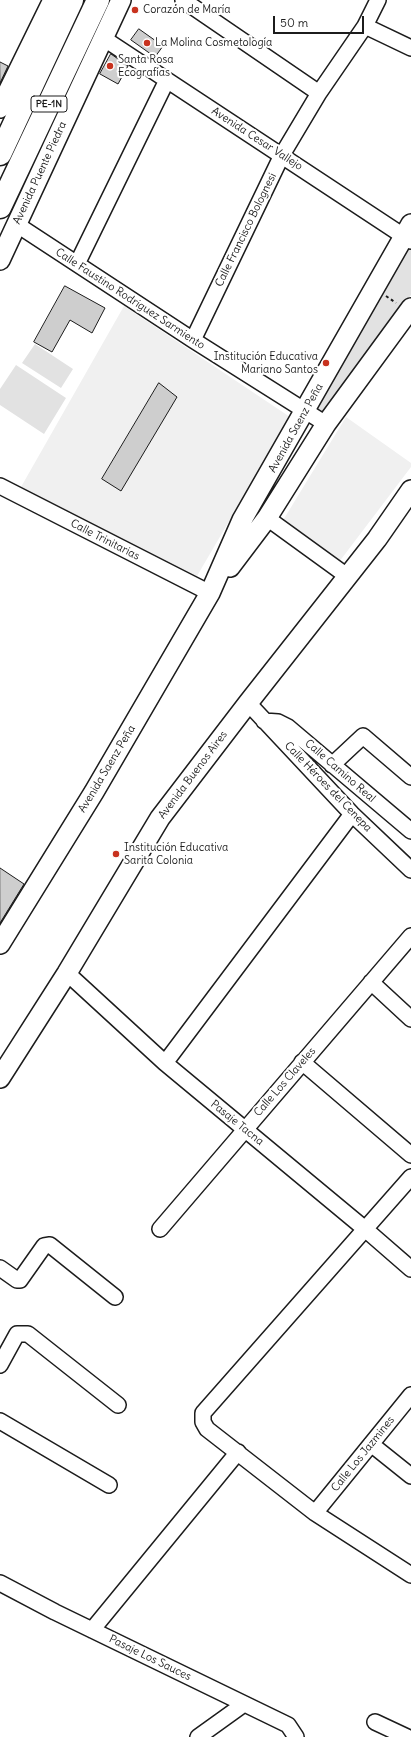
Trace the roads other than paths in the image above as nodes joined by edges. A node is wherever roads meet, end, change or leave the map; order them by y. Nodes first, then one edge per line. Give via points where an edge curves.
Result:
1 (53, 0) edge
2 (72, 0) edge
3 (98, 0) edge
4 (121, 0) edge
5 (183, 0) edge
6 (371, 2) edge
7 (365, 26) junction
8 (103, 38) junction
9 (411, 48) edge
10 (167, 80) junction
11 (319, 92) junction
12 (0, 108) edge
13 (0, 154) edge
14 (282, 155) junction
15 (0, 207) edge
16 (16, 224) junction
17 (409, 234) edge
18 (0, 260) edge
19 (77, 264) junction
20 (410, 309) edge
21 (193, 340) junction
22 (305, 411) junction
23 (326, 424) junction
24 (0, 486) edge
25 (411, 490) edge
26 (267, 518) junction
27 (347, 576) junction
28 (210, 593) junction
29 (248, 703) junction
30 (264, 721) junction
31 (332, 765) junction
32 (411, 777) edge
33 (352, 814) junction
34 (411, 831) edge
35 (411, 870) edge
36 (411, 936) edge
37 (0, 944) edge
38 (67, 973) junction
39 (371, 982) junction
40 (411, 1019) edge
41 (302, 1062) junction
42 (165, 1063) junction
43 (0, 1078) edge
44 (244, 1129) junction
45 (411, 1155) edge
46 (411, 1177) edge
47 (160, 1229) dead end
48 (365, 1229) junction
49 (0, 1268) edge
50 (411, 1269) edge
51 (115, 1297) dead end
52 (0, 1365) edge
53 (410, 1397) edge
54 (118, 1405) dead end
55 (0, 1421) edge
56 (371, 1444) junction
57 (238, 1452) junction
58 (411, 1476) edge
59 (109, 1485) dead end
60 (315, 1513) junction
61 (411, 1575) edge
62 (0, 1583) edge
63 (92, 1630) junction
64 (244, 1704) junction
65 (375, 1722) dead end
66 (198, 1737) edge
67 (296, 1737) edge
68 (407, 1737) edge

1 - 12 main road
2 - 13 highway, PE-1N
3 - 15 highway, PE-1N
4 - 8 main road, Avenida Puente Piedra
5 - 11 street
6 - 7 street, Calle Francisco Bolognesi
7 - 9 street
7 - 11 street, Calle Francisco Bolognesi
8 - 10 street, Avenida Cesar Vallejo
8 - 16 main road, Avenida Puente Piedra
10 - 14 street, Avenida Cesar Vallejo
10 - 19 street
11 - 14 street, Calle Francisco Bolognesi
14 - 17 street, Avenida Cesar Vallejo
14 - 21 street, Calle Francisco Bolognesi
16 - 18 main road, Avenida Puente Piedra
16 - 19 street, Calle Faustino Rodriguez Sarmiento
17 - 22 main road, Avenida Saenz Peña
19 - 21 street, Calle Faustino Rodriguez Sarmiento
20 - 23 main road, Avenida Saenz Peña
21 - 22 street, Calle Faustino Rodriguez Sarmiento
22 - 23 street, Calle Faustino Rodriguez Sarmiento
22 - 28 main road, Avenida Saenz Peña via 242,520
23 - 26 main road, Avenida Saenz Peña
24 - 28 street, Calle Trinitarias
25 - 27 main road, Avenida Buenos Aires
26 - 27 street
26 - 28 main road, Avenida Saenz Peña
27 - 29 main road, Avenida Buenos Aires
28 - 37 main road, Avenida Saenz Peña via 94,792
29 - 30 street, Calle Héroes del Cenepa
29 - 38 main road, Avenida Buenos Aires via 160,818
30 - 31 street, Calle Camino Real via 278,722 288,727
30 - 33 street, Calle Héroes del Cenepa
31 - 32 street via 363,736
31 - 34 street, Calle Camino Real
33 - 35 street, Calle Héroes del Cenepa
33 - 42 street
36 - 39 street, Calle Los Claveles
38 - 42 street, Pasaje Tacna
38 - 43 main road, Avenida Buenos Aires
39 - 40 street
39 - 41 street, Calle Los Claveles
41 - 44 street, Calle Los Claveles
41 - 45 street
42 - 44 street, Pasaje Tacna
44 - 47 street, Calle Los Claveles
44 - 48 street, Pasaje Tacna
46 - 48 street
48 - 50 street, Pasaje Tacna
48 - 57 street via 203,1413 203,1422 207,1429
49 - 51 street via 20,1280 44,1246 50,1245
52 - 54 street via 17,1334 28,1334
53 - 56 street, Calle Los Jazmines
55 - 59 street
56 - 58 street
56 - 60 street, Calle Los Jazmines
57 - 60 street
57 - 63 street
60 - 61 street
62 - 63 street, Pasaje Los Sauces
63 - 64 street, Pasaje Los Sauces
64 - 66 street
64 - 67 street, Pasaje Los Sauces via 288,1725
65 - 68 street

